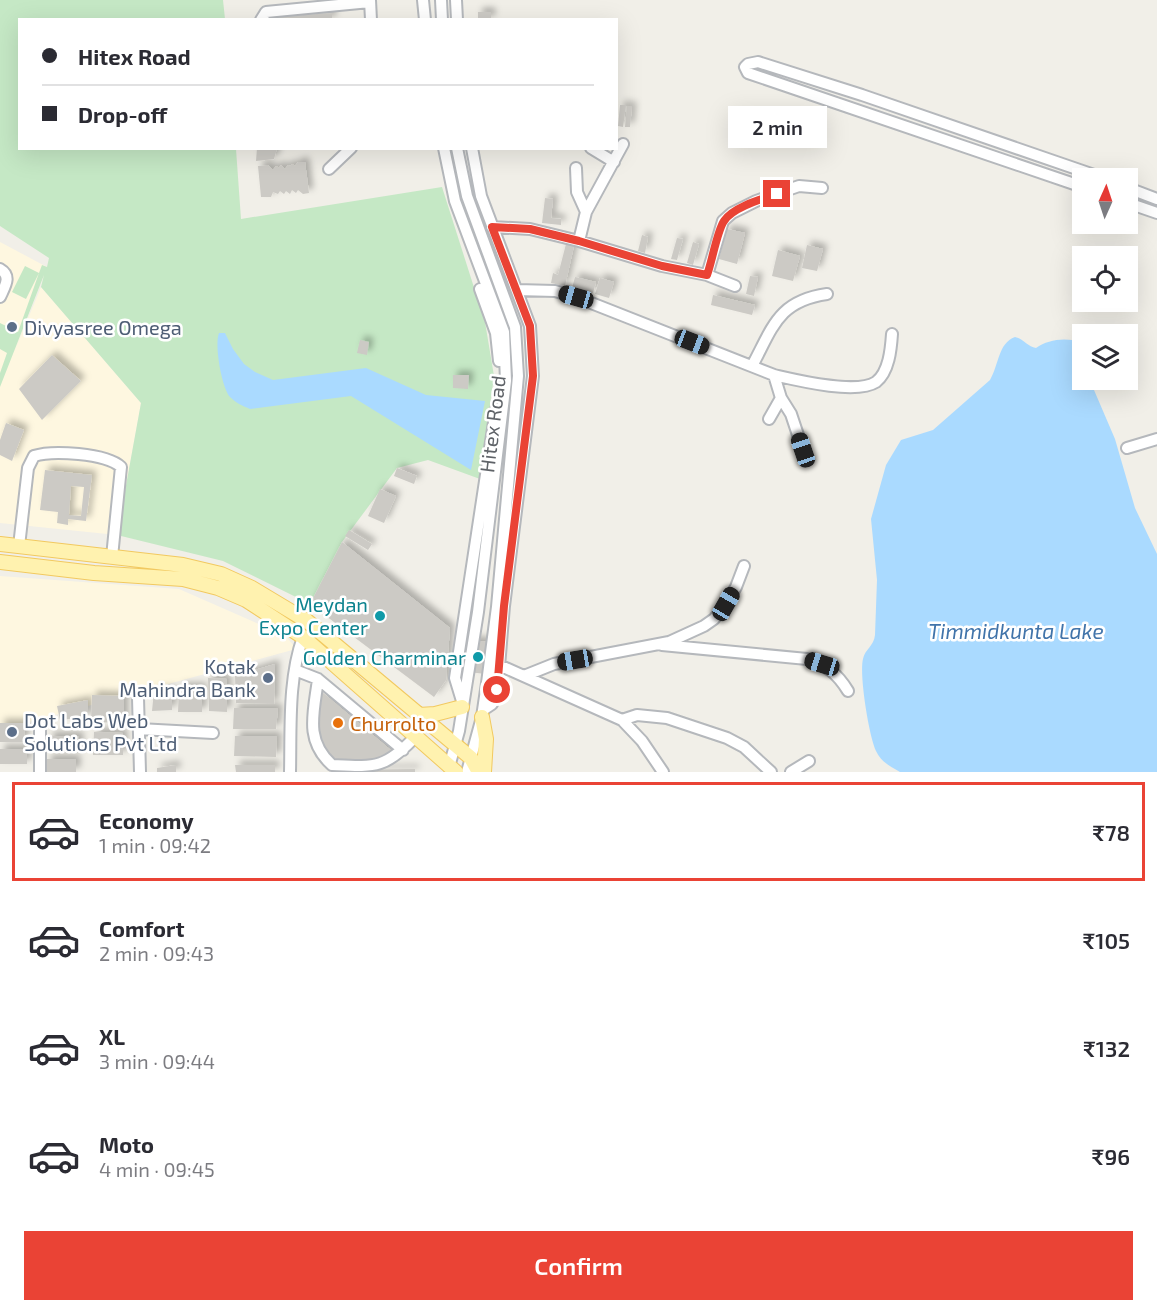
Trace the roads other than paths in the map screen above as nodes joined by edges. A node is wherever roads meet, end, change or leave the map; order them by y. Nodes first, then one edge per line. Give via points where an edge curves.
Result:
1 (423, 0) edge
2 (429, 0) edge
3 (441, 0) edge
4 (456, 0) edge
5 (370, 1) edge
6 (262, 18) edge
7 (371, 18) edge
8 (425, 18) edge
9 (430, 18) edge
10 (442, 18) edge
11 (458, 18) edge
12 (623, 144) dead end
13 (349, 150) edge
14 (439, 150) edge
15 (444, 150) edge
16 (457, 150) edge
17 (472, 150) edge
18 (594, 150) edge
19 (614, 162) junction
20 (576, 168) dead end
21 (1074, 168) edge
22 (329, 169) dead end
23 (1072, 184) edge
24 (822, 188) dead end
25 (1138, 192) edge
26 (1157, 199) edge
27 (1138, 206) edge
28 (586, 212) junction
29 (1157, 213) edge
30 (492, 227) junction
31 (579, 241) junction
32 (0, 269) edge
33 (707, 275) junction
34 (735, 286) dead end
35 (517, 290) junction
36 (827, 294) dead end
37 (0, 297) edge
38 (892, 334) dead end
39 (752, 366) junction
40 (774, 375) junction
41 (781, 398) junction
42 (769, 419) dead end
43 (1157, 439) edge
44 (1127, 448) dead end
45 (803, 450) dead end
46 (0, 544) edge
47 (19, 546) junction
48 (112, 557) junction
49 (0, 561) edge
50 (744, 566) dead end
51 (303, 637) junction
52 (659, 645) junction
53 (356, 662) junction
54 (499, 665) junction
55 (296, 670) junction
56 (346, 674) junction
57 (524, 676) junction
58 (318, 679) junction
59 (848, 691) dead end
60 (138, 698) dead end
61 (463, 706) junction
62 (482, 714) junction
63 (419, 715) junction
64 (291, 717) junction
65 (622, 720) junction
66 (312, 721) junction
67 (40, 726) dead end
68 (139, 729) junction
69 (213, 733) dead end
70 (416, 737) junction
71 (455, 746) junction
72 (403, 750) junction
73 (809, 761) dead end
74 (469, 765) edge
75 (453, 769) edge
76 (40, 772) edge
77 (140, 772) edge
78 (290, 772) edge
79 (479, 772) edge
80 (484, 772) edge
81 (663, 772) edge
82 (771, 772) edge
83 (792, 772) edge

1 - 8 street
2 - 9 street
3 - 10 street
4 - 11 street
5 - 6 street via 266,12
5 - 7 street
12 - 19 street
13 - 22 street
14 - 61 street, Hitex Road via 452,207 496,333 500,381 455,678
15 - 61 street, Hitex Road via 455,201 504,332 507,381
16 - 62 street, Hitex Road via 466,196 515,327 518,376
17 - 30 street, Hitex Road via 481,196
18 - 19 street
19 - 28 street
20 - 28 street via 577,192
21 - 23 street via 758,62 745,67 748,72
24 - 33 street via 799,186 732,213 723,222
25 - 26 street
27 - 29 street
28 - 31 street
30 - 31 street via 530,229
30 - 35 street, Hitex Road
31 - 33 street
32 - 37 street via 8,278
33 - 34 street
35 - 39 street via 555,291 576,297
35 - 54 street, Hitex Road via 530,326 533,376
36 - 39 street via 799,300 780,315
38 - 40 street via 884,370 877,381 868,385 813,384
39 - 40 street
40 - 41 street
41 - 42 street
41 - 45 street
43 - 44 street
46 - 47 main road
47 - 48 main road
47 - 48 street via 28,468 34,456 46,452 101,458 121,467
48 - 53 main road via 183,565 221,574 307,621
49 - 51 main road via 183,579 246,600
50 - 52 street via 736,587 714,619
51 - 55 street
51 - 56 main road
52 - 57 street via 554,664
52 - 59 street via 807,659 833,671
53 - 56 main road
53 - 63 main road
54 - 57 street
54 - 62 street, Hitex Road via 497,690 492,704
55 - 58 street
55 - 64 street
56 - 70 main road
57 - 65 street
58 - 66 street
58 - 72 street
60 - 68 street
61 - 63 main road
61 - 71 street, Hitex Road
62 - 74 street, Hitex Road
62 - 80 main road via 486,739
63 - 71 main road
64 - 66 street
64 - 78 street
65 - 81 street
65 - 82 street via 637,715 667,718 727,738 744,747
66 - 72 street via 313,740 332,765 374,766 389,762
67 - 76 street
68 - 69 street
68 - 77 street
70 - 72 street
70 - 75 main road
71 - 74 main road
71 - 75 street, Hitex Road
73 - 83 street
74 - 79 main road

